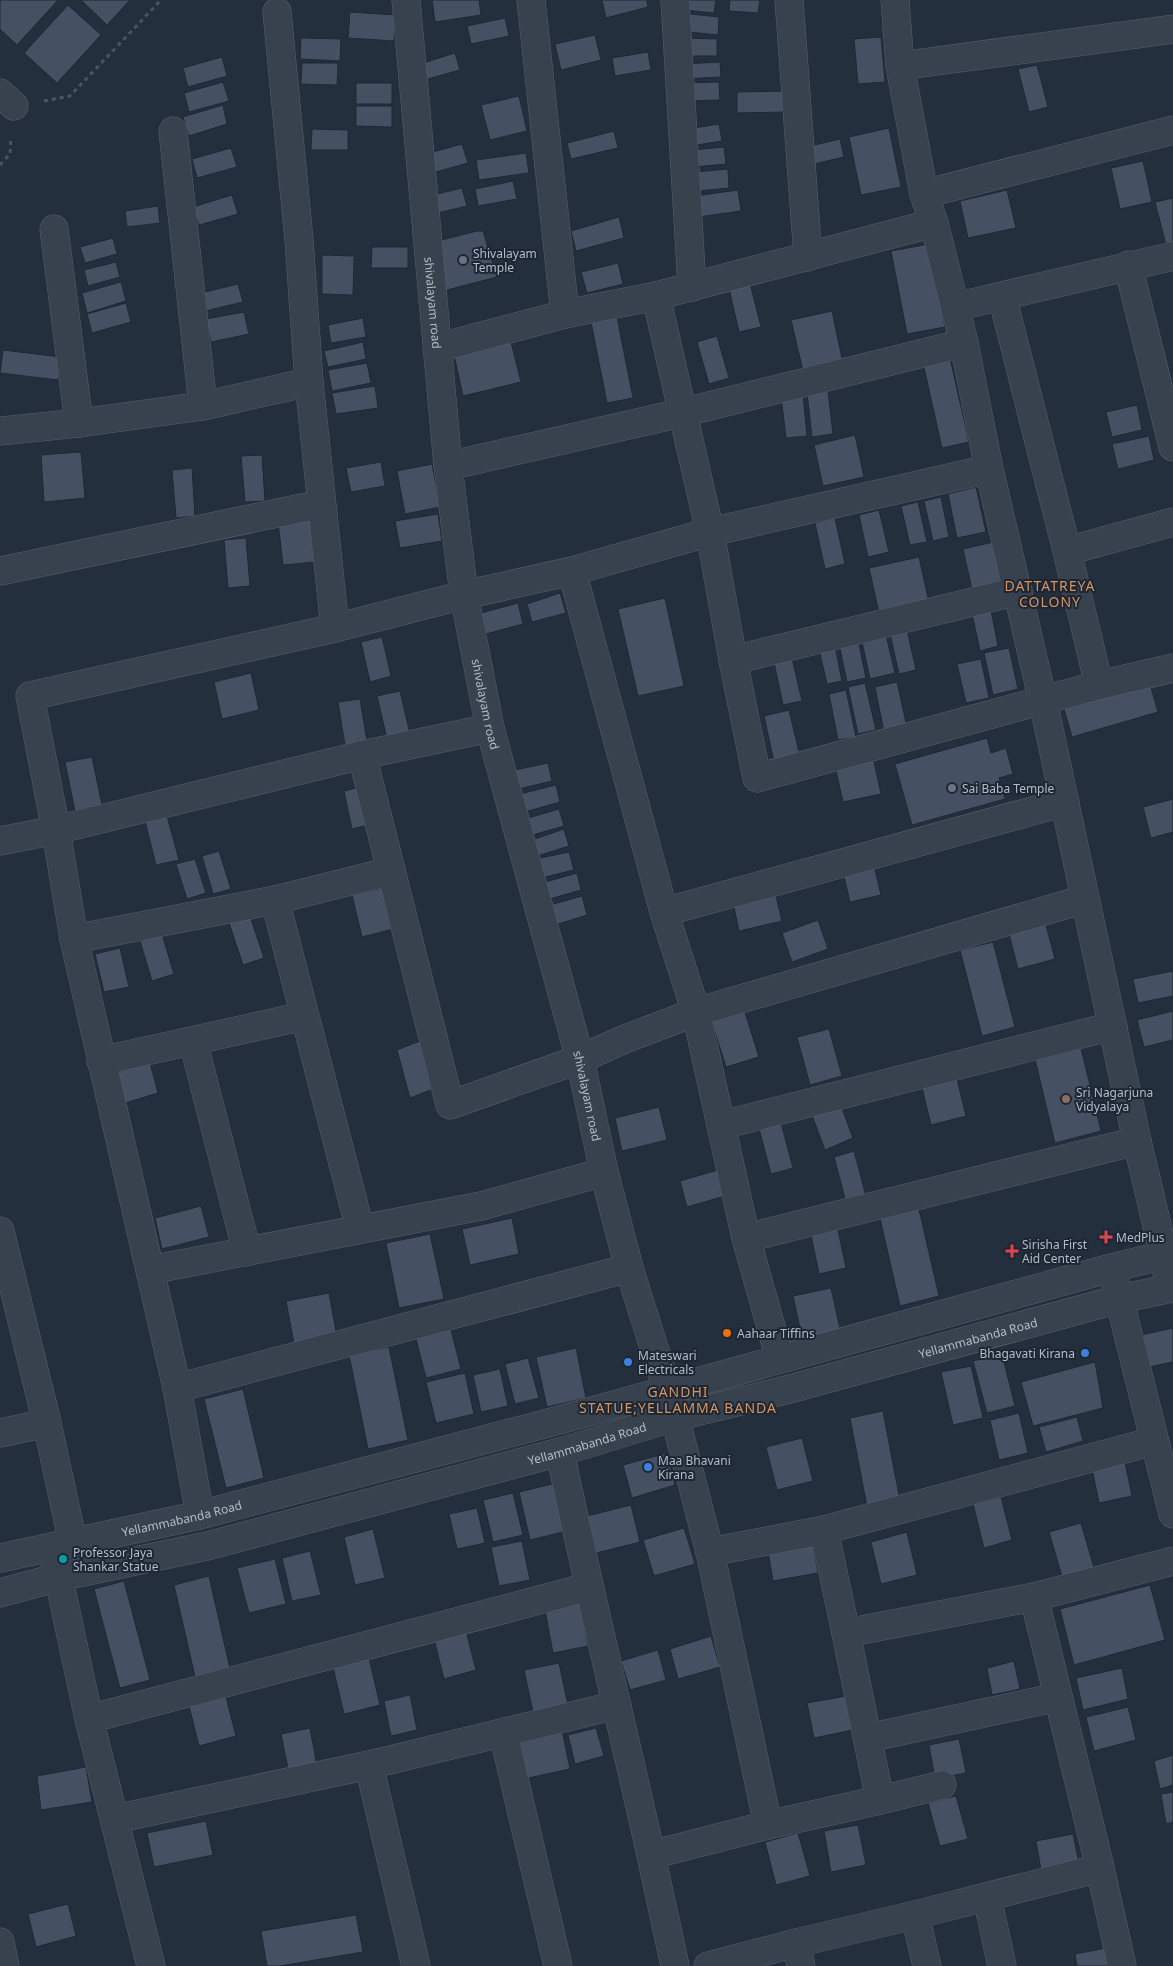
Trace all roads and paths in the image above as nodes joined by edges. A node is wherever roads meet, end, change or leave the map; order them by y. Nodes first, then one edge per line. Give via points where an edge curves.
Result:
1 (161, 0) edge
2 (406, 0) edge
3 (531, 0) edge
4 (675, 0) edge
5 (789, 0) edge
6 (896, 0) edge
7 (277, 12) dead end
8 (1173, 28) edge
9 (900, 66) junction
10 (7, 100) edge
11 (173, 130) dead end
12 (1173, 130) edge
13 (0, 165) edge
14 (924, 194) junction
15 (934, 224) junction
16 (54, 229) dead end
17 (1173, 256) edge
18 (808, 257) junction
19 (1128, 265) junction
20 (692, 287) junction
21 (656, 296) junction
22 (1002, 296) junction
23 (955, 308) junction
24 (565, 314) junction
25 (964, 342) junction
26 (437, 348) junction
27 (309, 382) junction
28 (203, 406) junction
29 (681, 413) junction
30 (79, 423) junction
31 (0, 431) edge
32 (1173, 447) edge
33 (448, 466) junction
34 (989, 469) junction
35 (321, 504) junction
36 (1173, 522) edge
37 (710, 532) junction
38 (1067, 551) junction
39 (0, 571) edge
40 (572, 571) junction
41 (1018, 592) junction
42 (464, 595) junction
43 (335, 628) junction
44 (733, 660) junction
45 (1173, 668) edge
46 (1099, 685) junction
47 (1043, 701) junction
48 (490, 728) junction
49 (362, 755) junction
50 (1065, 802) junction
51 (56, 830) junction
52 (0, 841) edge
53 (390, 871) junction
54 (1085, 899) junction
55 (274, 900) junction
56 (664, 912) junction
57 (74, 938) junction
58 (696, 1012) junction
59 (304, 1016) junction
60 (1113, 1026) junction
61 (193, 1042) junction
62 (580, 1059) junction
63 (101, 1061) junction
64 (722, 1126) junction
65 (1137, 1141) junction
66 (604, 1172) junction
67 (360, 1229) junction
68 (0, 1231) edge
69 (746, 1238) junction
70 (247, 1252) junction
71 (1168, 1254) edge
72 (629, 1268) junction
73 (1111, 1268) junction
74 (150, 1270) junction
75 (1171, 1288) edge
76 (1119, 1299) junction
77 (780, 1358) junction
78 (177, 1388) junction
79 (666, 1389) junction
80 (675, 1417) junction
81 (47, 1423) junction
82 (0, 1433) edge
83 (1154, 1441) junction
84 (560, 1452) junction
85 (1173, 1514) edge
86 (200, 1515) junction
87 (824, 1530) junction
88 (62, 1545) junction
89 (710, 1552) junction
90 (0, 1558) edge
91 (1173, 1561) edge
92 (59, 1578) junction
93 (588, 1587) junction
94 (0, 1592) edge
95 (1034, 1597) junction
96 (846, 1633) junction
97 (1058, 1697) junction
98 (617, 1705) junction
99 (89, 1719) junction
100 (503, 1732) junction
101 (868, 1738) junction
102 (369, 1765) junction
103 (942, 1785) dead end
104 (880, 1800) junction
105 (115, 1819) junction
106 (768, 1825) junction
107 (651, 1855) junction
108 (1100, 1868) junction
109 (986, 1897) junction
110 (915, 1916) junction
111 (0, 1942) edge
112 (798, 1954) edge
113 (6, 1966) edge
114 (151, 1966) edge
115 (416, 1966) edge
116 (558, 1966) edge
117 (675, 1966) edge
118 (708, 1966) edge
119 (927, 1966) edge
120 (1002, 1966) edge
121 (1122, 1966) edge

1 - 10 path via 70,96
2 - 26 street, shivalayam road
3 - 24 street
4 - 20 street
5 - 18 street
6 - 9 street
7 - 27 street
8 - 9 street
9 - 14 street
10 - 13 path via 10,154
11 - 28 street
12 - 14 street
14 - 15 street
15 - 18 street
15 - 23 street
16 - 30 street
17 - 19 street
18 - 20 street
19 - 22 street
19 - 32 street
20 - 21 street
21 - 24 street
21 - 29 street
22 - 23 street
22 - 38 street
23 - 25 street
24 - 26 street
25 - 29 street
25 - 34 street
26 - 33 street, shivalayam road
27 - 28 street
27 - 35 street
28 - 30 street
29 - 33 street
29 - 37 street
30 - 31 street
33 - 42 street, shivalayam road
34 - 37 street
34 - 41 street
35 - 39 street
35 - 43 street
36 - 38 street
37 - 40 street
37 - 44 street
38 - 46 street
40 - 42 street
40 - 56 street
41 - 44 street
41 - 47 street
42 - 43 street
42 - 48 street, shivalayam road
43 - 51 street via 30,696
44 - 47 street via 757,778
45 - 46 street
46 - 47 street
47 - 50 street
48 - 49 street
48 - 62 street, shivalayam road
49 - 51 street
49 - 53 street
50 - 54 street
50 - 56 street
51 - 52 street
51 - 57 street
53 - 55 street
53 - 62 street via 450,1105
54 - 58 street
54 - 60 street
55 - 57 street
55 - 59 street
56 - 58 street
57 - 63 street
58 - 62 street
58 - 64 street
59 - 61 street
59 - 67 street
60 - 64 street
60 - 65 street
61 - 63 street
61 - 70 street
62 - 66 street, shivalayam road
63 - 74 street
64 - 69 street
65 - 69 street
65 - 71 street
66 - 67 street via 481,1206
66 - 72 street, shivalayam road
67 - 70 street
68 - 81 street
69 - 77 street
70 - 74 street
71 - 73 street, Yellammabanda Road
71 - 75 street
72 - 78 street
72 - 79 street, shivalayam road
73 - 76 street
73 - 77 street, Yellammabanda Road
74 - 78 street
75 - 76 street, Yellammabanda Road
76 - 80 street, Yellammabanda Road
76 - 83 street
77 - 79 street, Yellammabanda Road
78 - 86 street
79 - 80 street, shivalayam road
79 - 86 street, Yellammabanda Road
80 - 84 street, Yellammabanda Road
80 - 89 street, shivalayam road
81 - 82 street
81 - 88 street
83 - 85 street
83 - 87 street
84 - 92 street, Yellammabanda Road via 207,1546
84 - 93 street
86 - 88 street, Yellammabanda Road
87 - 89 street
87 - 96 street
88 - 90 street, Yellammabanda Road
88 - 92 street
89 - 106 street, shivalayam road
91 - 95 street
92 - 94 street, Yellammabanda Road
92 - 99 street
93 - 98 street
93 - 99 street
95 - 96 street
95 - 97 street
96 - 101 street
97 - 101 street
97 - 108 street
98 - 100 street
98 - 107 street
99 - 105 street
100 - 102 street
100 - 116 street
101 - 104 street
102 - 105 street
102 - 115 street
103 - 104 street
104 - 106 street
105 - 114 street
106 - 107 street
107 - 117 street
108 - 109 street
108 - 121 street
109 - 110 street
109 - 120 street
110 - 112 street
110 - 119 street
111 - 113 street
112 - 118 street

